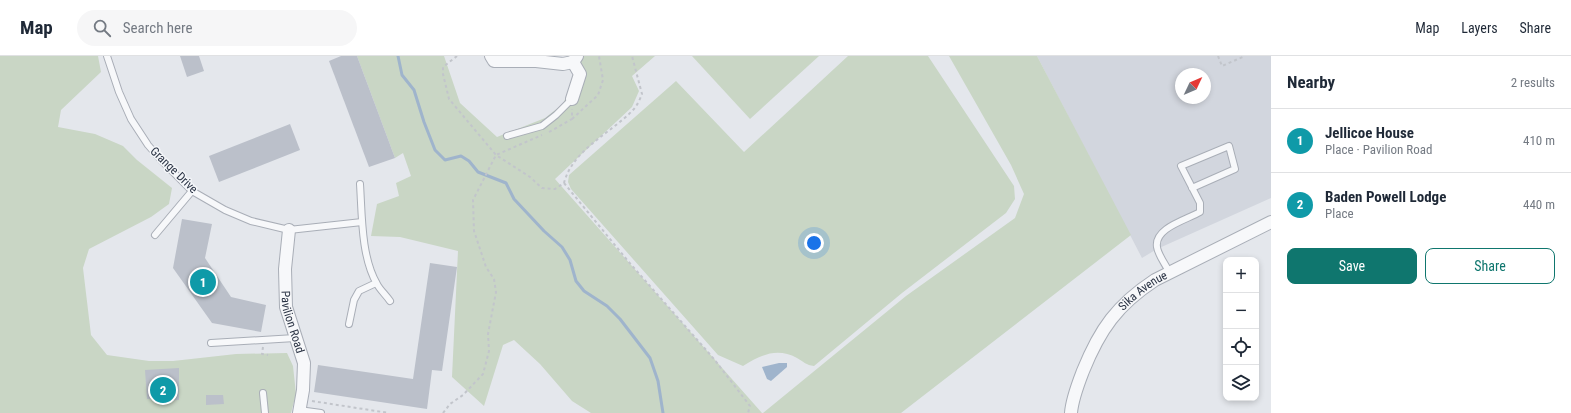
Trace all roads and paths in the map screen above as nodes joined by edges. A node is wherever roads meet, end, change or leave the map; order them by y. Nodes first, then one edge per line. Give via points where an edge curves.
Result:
1 (107, 56) edge
2 (457, 56) edge
3 (491, 56) edge
4 (599, 56) edge
5 (632, 56) edge
6 (1218, 56) edge
7 (1244, 56) edge
8 (575, 59) edge
9 (572, 99) joint
10 (572, 119) dead end
11 (507, 136) dead end
12 (496, 155) junction
13 (564, 183) junction
14 (360, 184) dead end
15 (1192, 188) junction
16 (192, 191) junction
17 (362, 222) junction
18 (1271, 222) edge
19 (289, 230) junction
20 (155, 235) dead end
21 (1169, 272) junction
22 (376, 283) junction
23 (390, 301) dead end
24 (349, 324) dead end
25 (295, 338) junction
26 (211, 343) dead end
27 (262, 347) dead end
28 (268, 355) dead end
29 (263, 393) dead end
30 (300, 407) edge
31 (264, 413) edge
32 (321, 413) edge
33 (390, 413) edge
34 (444, 413) edge
35 (748, 413) edge
36 (1071, 413) edge

1 - 16 lane, Grange Drive via 131,119 148,145
2 - 12 path via 443,67 448,99
3 - 8 street via 494,61 563,64
4 - 10 path via 603,80 598,95
5 - 13 path via 642,94 634,109 573,162
6 - 7 path via 1222,66
8 - 9 street via 580,74
9 - 11 lane via 542,126
12 - 13 path via 542,188 555,189
12 - 34 path via 473,200 474,231 486,267 494,279 496,292 488,334 489,351 483,374 450,404
13 - 35 path via 714,359 750,406
14 - 17 lane
15 - 15 lane via 1181,166 1229,146 1235,169
15 - 21 lane via 1200,203 1200,212 1163,231 1157,240 1157,249
16 - 19 lane, Grange Drive via 251,221
16 - 20 lane
17 - 19 lane, Grange Drive
17 - 22 lane via 367,258
18 - 21 street, Sika Avenue
19 - 25 street, Pavilion Road via 285,269 286,307
21 - 36 street, Sika Avenue via 1141,289 1113,315 1091,352 1078,384
22 - 23 lane
22 - 24 lane via 359,291 354,300
25 - 26 lane
25 - 30 street, Pavilion Road via 304,363
27 - 28 path via 262,354
29 - 31 lane
30 - 32 lane
30 - 33 path

